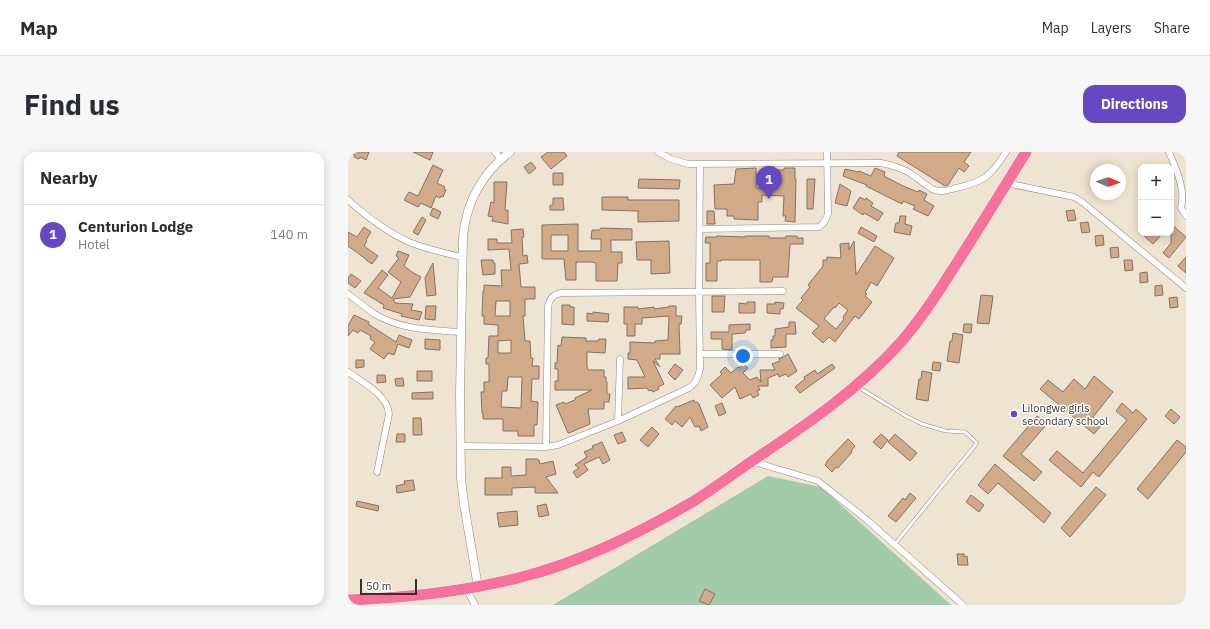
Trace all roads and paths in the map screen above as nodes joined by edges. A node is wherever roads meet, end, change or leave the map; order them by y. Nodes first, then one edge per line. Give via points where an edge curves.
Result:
1 (496, 152) edge
2 (510, 152) edge
3 (658, 152) edge
4 (827, 152) edge
5 (1006, 152) edge
6 (1026, 152) edge
7 (1169, 152) edge
8 (501, 159) junction
9 (700, 164) junction
10 (827, 164) junction
11 (1006, 184) junction
12 (348, 200) edge
13 (1186, 216) edge
14 (700, 229) junction
15 (462, 257) junction
16 (1186, 288) edge
17 (783, 290) dead end
18 (698, 292) junction
19 (348, 294) edge
20 (461, 332) junction
21 (700, 354) junction
22 (780, 354) dead end
23 (620, 359) dead end
24 (348, 372) edge
25 (857, 386) junction
26 (618, 421) junction
27 (460, 446) junction
28 (546, 446) junction
29 (751, 461) junction
30 (377, 472) dead end
31 (895, 545) junction
32 (478, 587) junction
33 (466, 590) junction
34 (348, 600) edge
35 (382, 602) edge
36 (475, 605) edge
37 (963, 605) edge

1 - 8 street
2 - 8 street
3 - 9 street via 679,162
4 - 10 street
5 - 10 street via 999,163 980,181 944,191 938,191 909,173 890,165
6 - 11 highway
7 - 13 street via 1180,184 1182,208
8 - 15 street via 473,196 464,223
9 - 10 street
9 - 14 street
10 - 14 street via 828,214 827,220 819,227
11 - 16 street via 1074,197
11 - 25 highway via 920,318
12 - 15 street via 386,230 408,242
14 - 18 street
15 - 20 street
17 - 18 street
18 - 21 street
18 - 28 street via 561,293 550,299
19 - 20 street via 374,313 396,324 420,330
20 - 27 street
21 - 22 street
21 - 26 street via 700,369 695,384
23 - 26 street
24 - 30 street via 387,403 389,414
25 - 29 highway via 807,424
25 - 31 lane via 922,424 965,432 977,443
26 - 28 street via 558,445
27 - 28 street
27 - 32 street via 464,504
29 - 31 street via 818,481
29 - 32 highway via 696,499 599,550 556,567
31 - 37 street
32 - 33 highway
33 - 35 highway
33 - 36 street
34 - 35 highway

